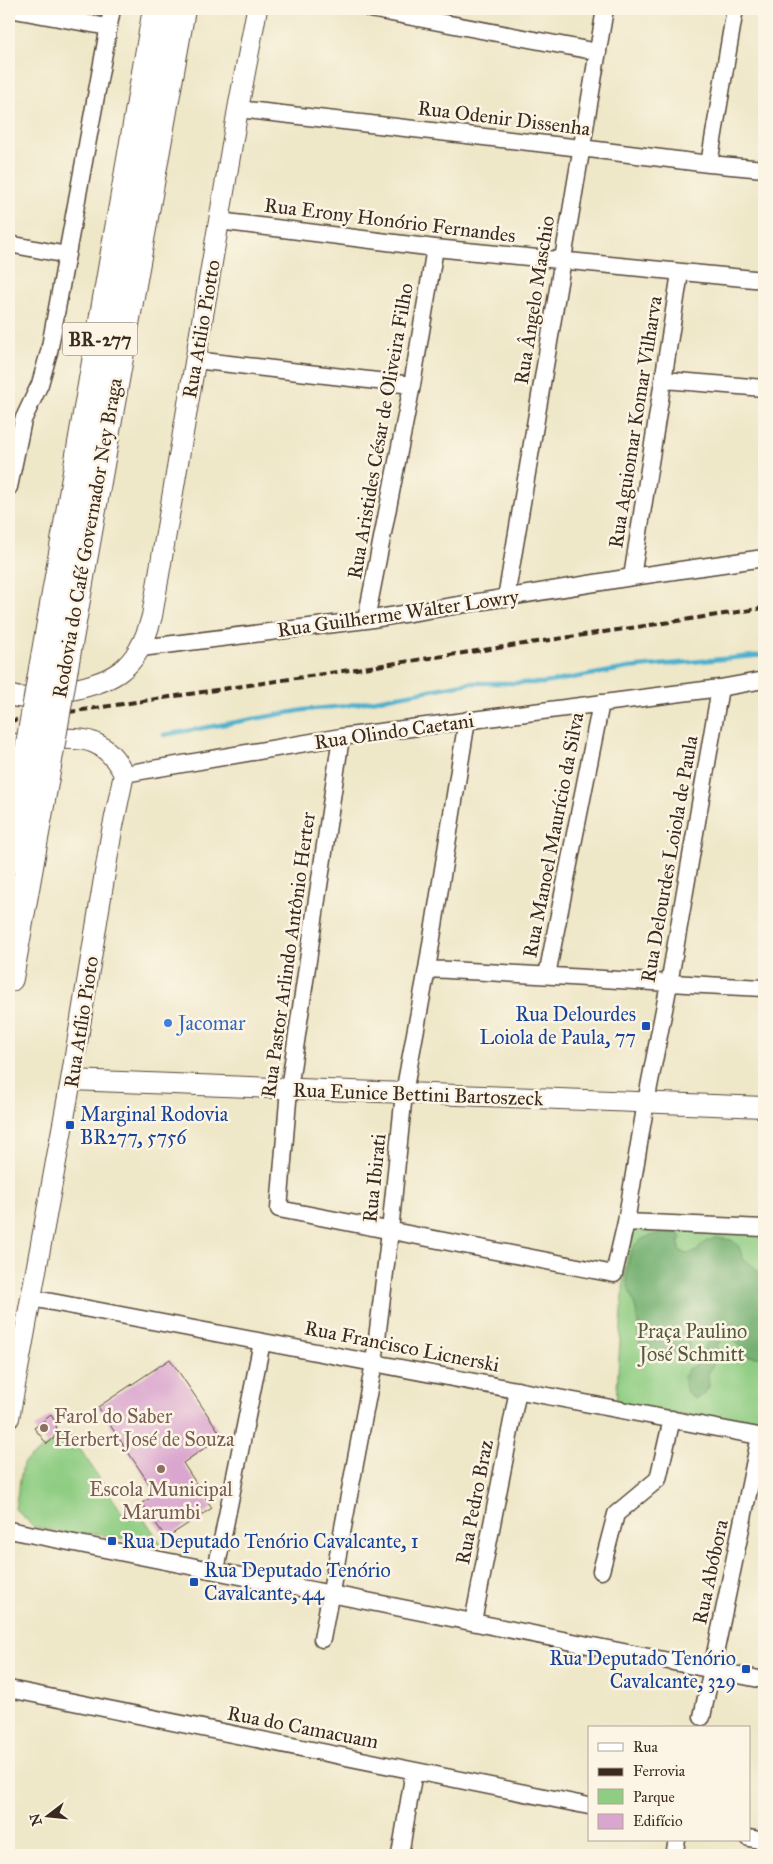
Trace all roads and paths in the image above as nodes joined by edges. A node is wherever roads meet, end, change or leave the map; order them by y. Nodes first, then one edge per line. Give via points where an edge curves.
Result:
1 (9, 9) edge
2 (112, 9) edge
3 (157, 9) edge
4 (182, 9) edge
5 (257, 9) edge
6 (370, 9) edge
7 (605, 9) edge
8 (735, 9) edge
9 (108, 27) junction
10 (598, 52) junction
11 (238, 109) junction
12 (581, 148) junction
13 (709, 164) junction
14 (764, 169) edge
15 (219, 220) junction
16 (9, 244) edge
17 (435, 248) junction
18 (67, 255) junction
19 (562, 260) junction
20 (680, 273) junction
21 (764, 280) edge
22 (196, 360) junction
23 (664, 380) junction
24 (412, 385) junction
25 (764, 388) edge
26 (11, 456) edge
27 (9, 486) edge
28 (764, 558) edge
29 (632, 577) junction
30 (506, 598) junction
31 (366, 620) junction
32 (141, 648) junction
33 (51, 677) junction
34 (764, 680) edge
35 (720, 688) junction
36 (9, 695) edge
37 (601, 703) junction
38 (467, 720) junction
39 (341, 737) junction
40 (9, 745) edge
41 (37, 758) junction
42 (124, 774) junction
43 (9, 859) edge
44 (427, 969) junction
45 (547, 975) junction
46 (9, 978) edge
47 (669, 984) junction
48 (764, 988) edge
49 (72, 1080) junction
50 (289, 1088) junction
51 (404, 1093) junction
52 (646, 1102) junction
53 (764, 1107) edge
54 (626, 1222) junction
55 (764, 1228) edge
56 (390, 1231) junction
57 (31, 1298) junction
58 (262, 1342) junction
59 (374, 1363) junction
60 (518, 1390) junction
61 (9, 1418) edge
62 (672, 1419) junction
63 (762, 1436) edge
64 (9, 1530) edge
65 (216, 1570) junction
66 (600, 1571) dead end
67 (330, 1594) junction
68 (473, 1622) junction
69 (322, 1639) dead end
70 (712, 1670) junction
71 (764, 1680) edge
72 (9, 1689) edge
73 (702, 1717) dead end
74 (414, 1771) junction
75 (588, 1806) edge
76 (750, 1838) edge
77 (764, 1841) edge
78 (677, 1842) edge
79 (400, 1855) edge
80 (674, 1855) edge

1 - 9 street
2 - 9 street
3 - 33 highway, Rodovia do Café Governador Ney Braga / BR-277
4 - 33 highway, Rodovia do Café Governador Ney Braga / BR-277
5 - 11 street, Rua Atilio Piotto
6 - 10 street
7 - 10 street, Rua Ângelo Maschio
8 - 13 street
9 - 18 street
10 - 12 street, Rua Ângelo Maschio
11 - 12 street, Rua Odenir Dissenha
11 - 15 street, Rua Atilio Piotto
12 - 13 street, Rua Odenir Dissenha
12 - 19 street, Rua Ângelo Maschio
13 - 14 street, Rua Odenir Dissenha
15 - 17 street, Rua Erony Honório Fernandes
15 - 22 street, Rua Atilio Piotto
16 - 18 street
17 - 19 street, Rua Erony Honório Fernandes
17 - 24 street, Rua Aristides César de Oliveira Filho
18 - 26 street via 45,371
19 - 20 street, Rua Erony Honório Fernandes
19 - 30 street, Rua Ângelo Maschio
20 - 21 street, Rua Erony Honório Fernandes
20 - 23 street, Rua Aguiomar Komar Vilharva
22 - 24 street
22 - 32 street, Rua Atilio Piotto via 152,616
23 - 25 street
23 - 29 street, Rua Aguiomar Komar Vilharva
24 - 31 street, Rua Aristides César de Oliveira Filho
26 - 27 street
28 - 29 street, Rua Guilherme Walter Lowry
29 - 30 street, Rua Guilherme Walter Lowry
30 - 31 street, Rua Guilherme Walter Lowry
31 - 32 street, Rua Guilherme Walter Lowry
32 - 33 street via 116,675 102,683
33 - 36 street via 31,698
33 - 41 highway, Rodovia do Café Governador Ney Braga / BR-277, bridge
34 - 35 street, Rua Olindo Caetani
35 - 37 street, Rua Olindo Caetani
35 - 47 street, Rua Delourdes Loiola de Paula
37 - 38 street, Rua Olindo Caetani
37 - 45 street, Rua Manoel Maurício da Silva
38 - 39 street, Rua Olindo Caetani
38 - 44 street, Rua Ibirati
39 - 42 street, Rua Olindo Caetani
39 - 50 street, Rua Pastor Arlindo Antônio Herter
40 - 41 street
41 - 42 street via 79,738 92,742 112,756
41 - 43 highway, Rodovia do Café Governador Ney Braga / BR-277
41 - 46 highway, Rodovia do Café Governador Ney Braga / BR-277
42 - 49 street, Rua Atílio Pioto
44 - 45 street
44 - 51 street, Rua Ibirati
45 - 47 street
47 - 48 street
47 - 52 street, Rua Delourdes Loiola de Paula
49 - 50 street, Rua Eunice Bettini Bartoszeck
49 - 57 street, Rua Atílio Pioto
50 - 51 street, Rua Eunice Bettini Bartoszeck
50 - 56 street, Rua Pastor Arlindo Antônio Herter via 278,1209
51 - 52 street, Rua Eunice Bettini Bartoszeck
51 - 56 street, Rua Ibirati
52 - 53 street, Rua Eunice Bettini Bartoszeck
52 - 54 street, Rua Delourdes Loiola de Paula
54 - 55 street
54 - 56 street, Rua Delourdes Loiola de Paula via 614,1274
56 - 59 street, Rua Ibirati
57 - 58 street, Rua Francisco Licnerski
57 - 61 street, Rua Atílio Pioto
58 - 59 street, Rua Francisco Licnerski
58 - 65 street
59 - 60 street, Rua Francisco Licnerski
59 - 67 street, Rua Ibirati
60 - 62 street, Rua Francisco Licnerski
60 - 68 street, Rua Pedro Braz
62 - 63 street, Rua Francisco Licnerski
62 - 66 street via 658,1479 616,1514
63 - 70 street, Rua Abóbora
64 - 65 street
65 - 67 street
67 - 68 street
67 - 69 street, Rua Ibirati
68 - 70 street
70 - 71 street
70 - 73 street, Rua Abóbora
72 - 74 street, Rua do Camacuam
74 - 75 street, Rua do Camacuam
74 - 79 street
76 - 77 street
78 - 80 street

